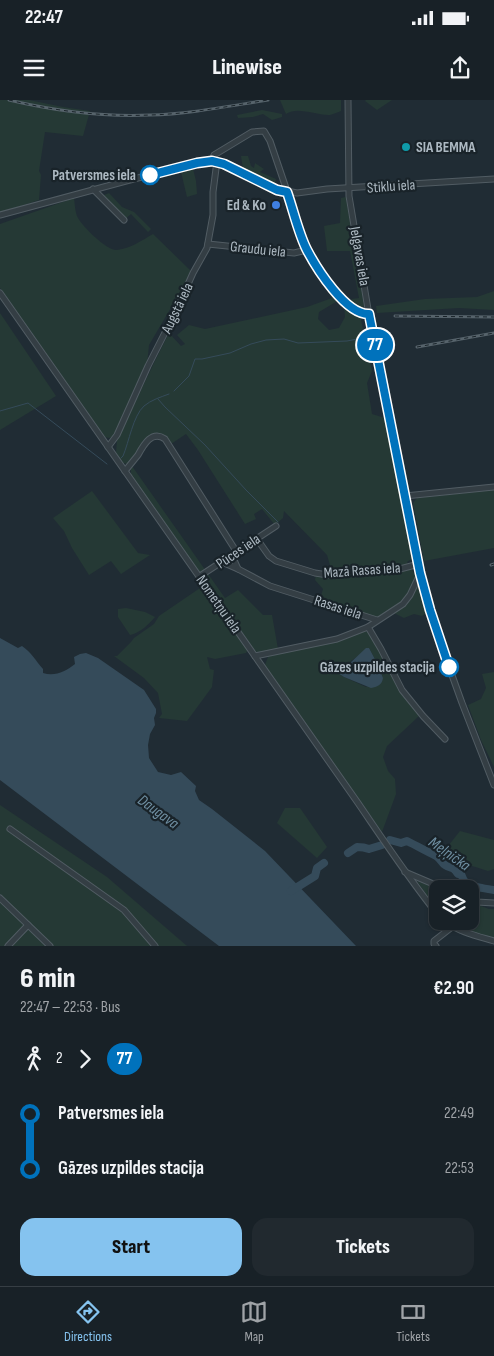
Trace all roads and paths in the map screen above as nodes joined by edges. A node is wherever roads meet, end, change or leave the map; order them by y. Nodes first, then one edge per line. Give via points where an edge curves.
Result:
1 (348, 100) edge
2 (214, 161) junction
3 (494, 179) edge
4 (93, 189) junction
5 (349, 189) junction
6 (287, 192) junction
7 (0, 215) edge
8 (124, 220) dead end
9 (208, 244) junction
10 (307, 250) junction
11 (0, 293) edge
12 (369, 314) junction
13 (108, 447) junction
14 (125, 471) junction
15 (494, 486) edge
16 (405, 496) junction
17 (276, 526) dead end
18 (257, 538) junction
19 (236, 551) junction
20 (222, 562) junction
21 (419, 564) junction
22 (238, 569) junction
23 (420, 573) junction
24 (200, 576) junction
25 (377, 620) junction
26 (368, 627) junction
27 (255, 656) junction
28 (445, 739) dead end
29 (493, 782) edge
30 (10, 829) dead end
31 (405, 872) junction
32 (429, 882) edge
33 (0, 898) edge
34 (479, 902) edge
35 (429, 903) edge
36 (494, 903) edge
37 (28, 925) junction
38 (448, 930) edge
39 (459, 930) edge
40 (494, 940) edge
41 (8, 946) edge
42 (50, 946) edge
43 (155, 946) edge
44 (436, 946) edge

1 - 5 street, Jelgavas iela
2 - 4 street
2 - 6 street
2 - 6 street via 214,155 252,132 264,131
2 - 9 street, Augstā iela via 213,215
3 - 5 street, Stiklu iela
4 - 7 street
4 - 8 street
5 - 6 street, Stiklu iela
5 - 12 street, Jelgavas iela
6 - 10 street
9 - 10 street, Graudu iela via 294,253
9 - 13 street, Augstā iela via 117,436
10 - 12 street via 323,277 346,303 363,315
11 - 13 street, Nometņu iela
12 - 16 street, Jelgavas iela
13 - 14 street, Nometņu iela
14 - 19 street via 149,439 160,436 165,439
14 - 24 street, Nometņu iela
15 - 16 street
16 - 21 street, Jelgavas iela
17 - 18 street, Pūces iela
18 - 19 street, Pūces iela
18 - 21 street, Mazā Rasas iela via 276,561 315,573 396,570
19 - 20 street, Pūces iela
19 - 22 street via 234,560
20 - 22 street, Rasas iela
20 - 24 street, Pūces iela
21 - 23 street, Jelgavas iela
22 - 25 street, Rasas iela via 270,586
23 - 25 street, Rasas iela via 403,604
23 - 29 street, Jelgavas iela via 442,647
24 - 27 street, Nometņu iela
25 - 26 street
26 - 27 street via 337,639
26 - 28 street via 402,690
27 - 31 street, Nometņu iela
30 - 43 street via 124,910
31 - 32 street
31 - 35 street, Nometņu iela
33 - 37 street
34 - 36 street
37 - 41 street
37 - 42 street
38 - 44 street via 434,941
39 - 40 street

